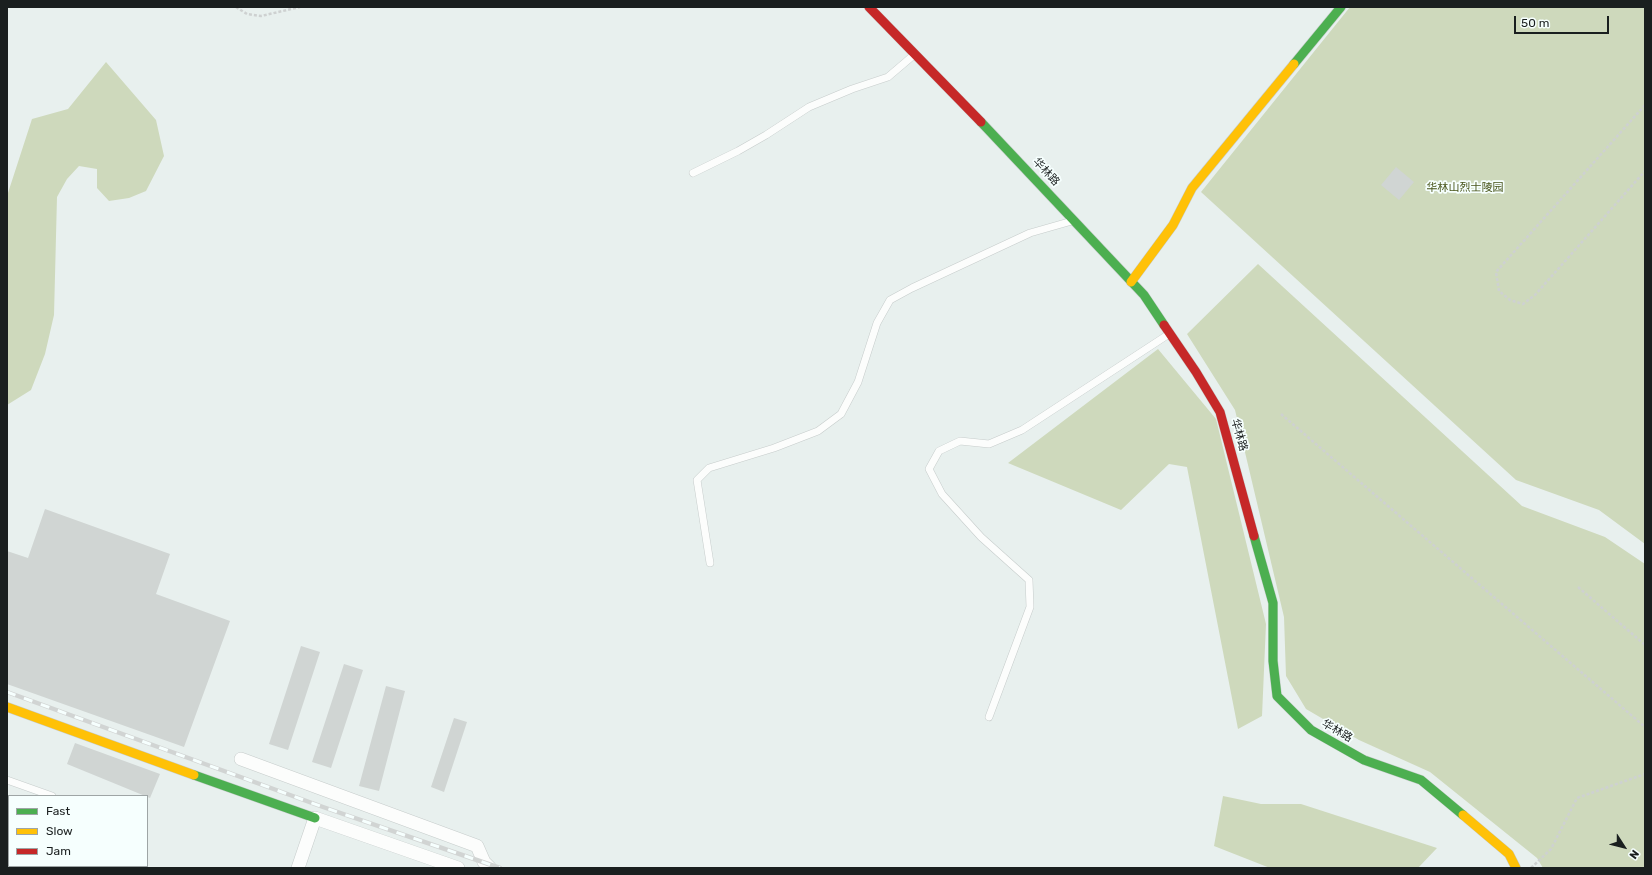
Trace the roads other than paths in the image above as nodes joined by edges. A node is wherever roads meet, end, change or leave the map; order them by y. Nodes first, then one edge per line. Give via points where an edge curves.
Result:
1 (869, 7) edge
2 (1341, 7) edge
3 (915, 53) junction
4 (693, 173) dead end
5 (1074, 220) junction
6 (1131, 282) junction
7 (1170, 334) junction
8 (710, 563) dead end
9 (7, 707) edge
10 (989, 717) dead end
11 (241, 758) dead end
12 (7, 780) edge
13 (49, 795) edge
14 (315, 818) junction
15 (298, 868) edge
16 (458, 868) edge
17 (490, 868) edge
18 (1516, 868) edge

1 - 3 street, 华林路
2 - 6 street via 1192,188 1173,225
3 - 4 lane via 888,77 809,107 745,147
3 - 5 street, 华林路
5 - 6 street, 华林路
5 - 8 lane via 1030,233 890,300 877,322 858,382 841,414 818,430 774,448 709,468 697,480
6 - 7 street, 华林路
7 - 10 lane via 1022,430 990,444 960,441 939,451 929,469 942,494 981,536 1029,580 1030,607
7 - 18 street, 华林路 via 1220,412 1273,603 1273,661 1277,696 1311,730 1364,760 1422,780 1509,854
9 - 14 street
11 - 17 street via 477,846 484,862
12 - 13 lane
14 - 15 street
14 - 16 street

